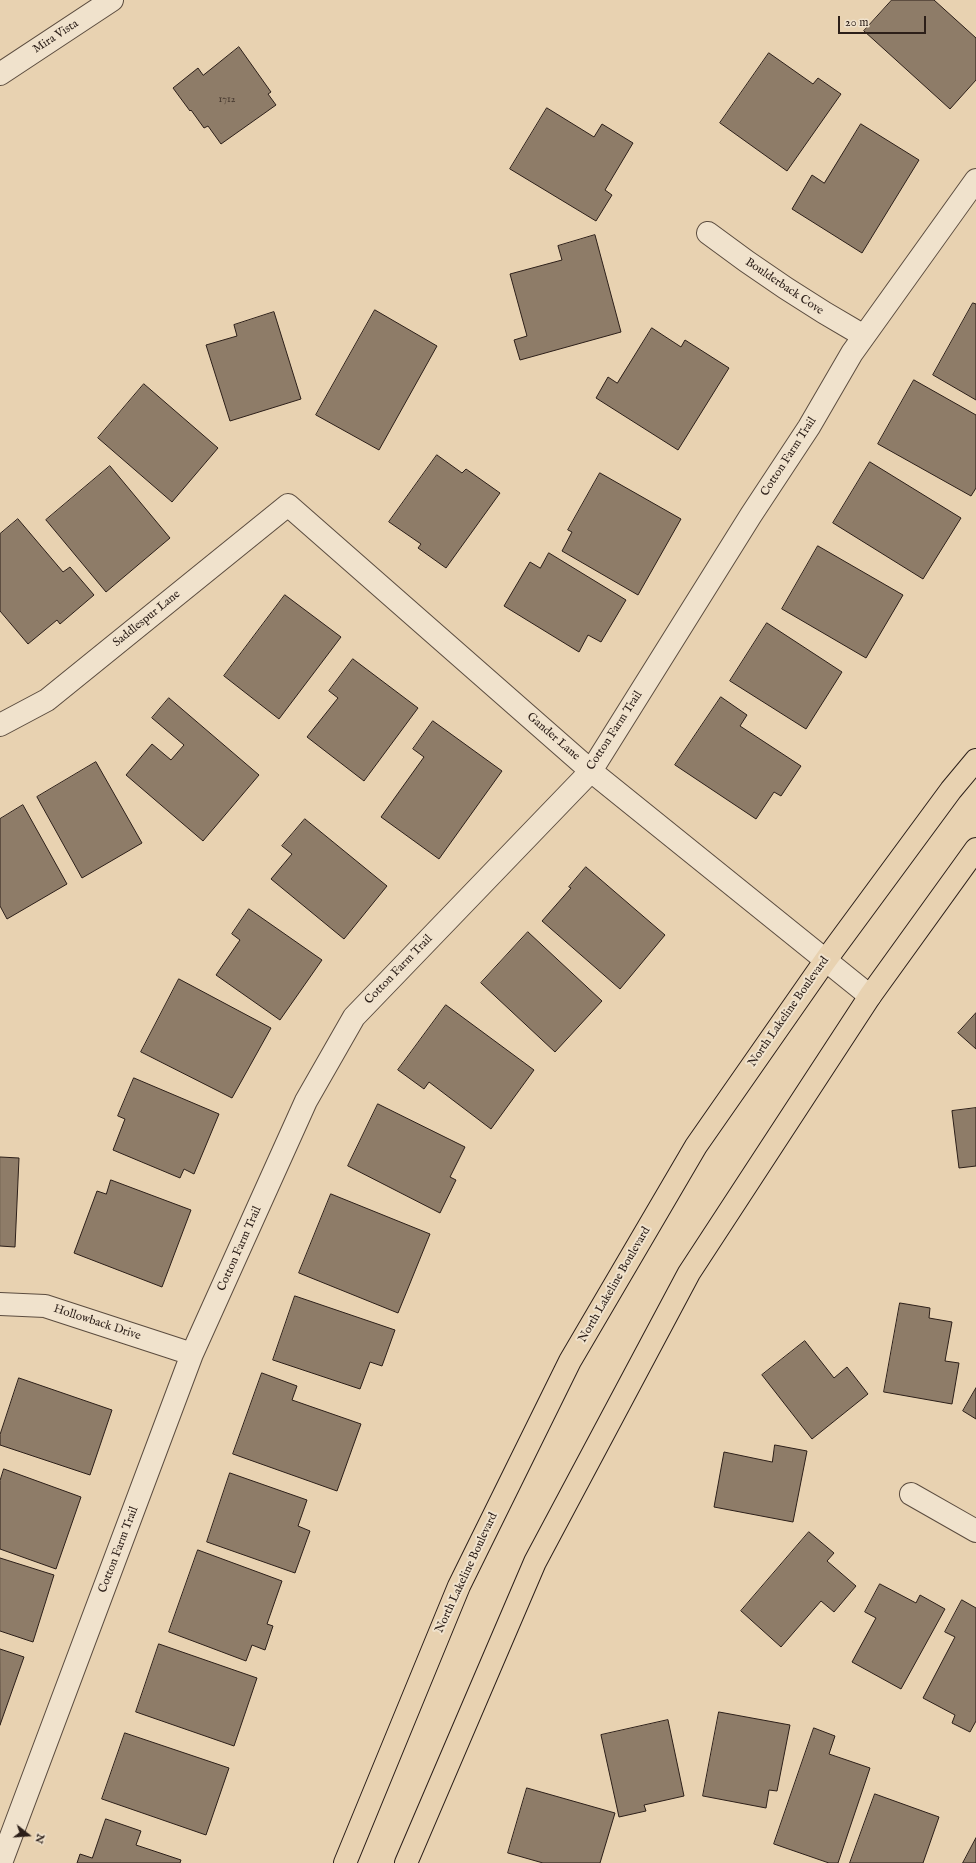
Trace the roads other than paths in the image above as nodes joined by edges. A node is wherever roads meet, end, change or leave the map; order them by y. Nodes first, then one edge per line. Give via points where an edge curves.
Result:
1 (112, 0) edge
2 (0, 74) edge
3 (976, 180) edge
4 (708, 233) dead end
5 (864, 336) junction
6 (288, 505) joint
7 (0, 725) edge
8 (976, 760) edge
9 (591, 771) junction
10 (976, 849) edge
11 (825, 961) junction
12 (870, 996) junction
13 (0, 1304) edge
14 (192, 1354) junction
15 (911, 1494) dead end
16 (976, 1531) edge
17 (1, 1863) edge
18 (345, 1863) edge
19 (406, 1863) edge

1 - 2 street, Mira Vista
3 - 5 street, Cotton Farm Trail
4 - 5 street, Boulderback Cove via 817,310
5 - 9 street, Cotton Farm Trail
6 - 7 street, Saddlespur Lane via 47,700
6 - 9 street, Gander Lane
8 - 11 main road, North Lakeline Boulevard
9 - 11 street, Gander Lane
9 - 14 street, Cotton Farm Trail via 354,1017 306,1101
10 - 12 main road
11 - 12 street, Gander Lane
11 - 18 main road, North Lakeline Boulevard via 696,1146 570,1361 459,1586
12 - 19 main road via 689,1273 674,1301 535,1562
13 - 14 street, Hollowback Drive via 45,1306
14 - 17 street, Cotton Farm Trail
15 - 16 street

